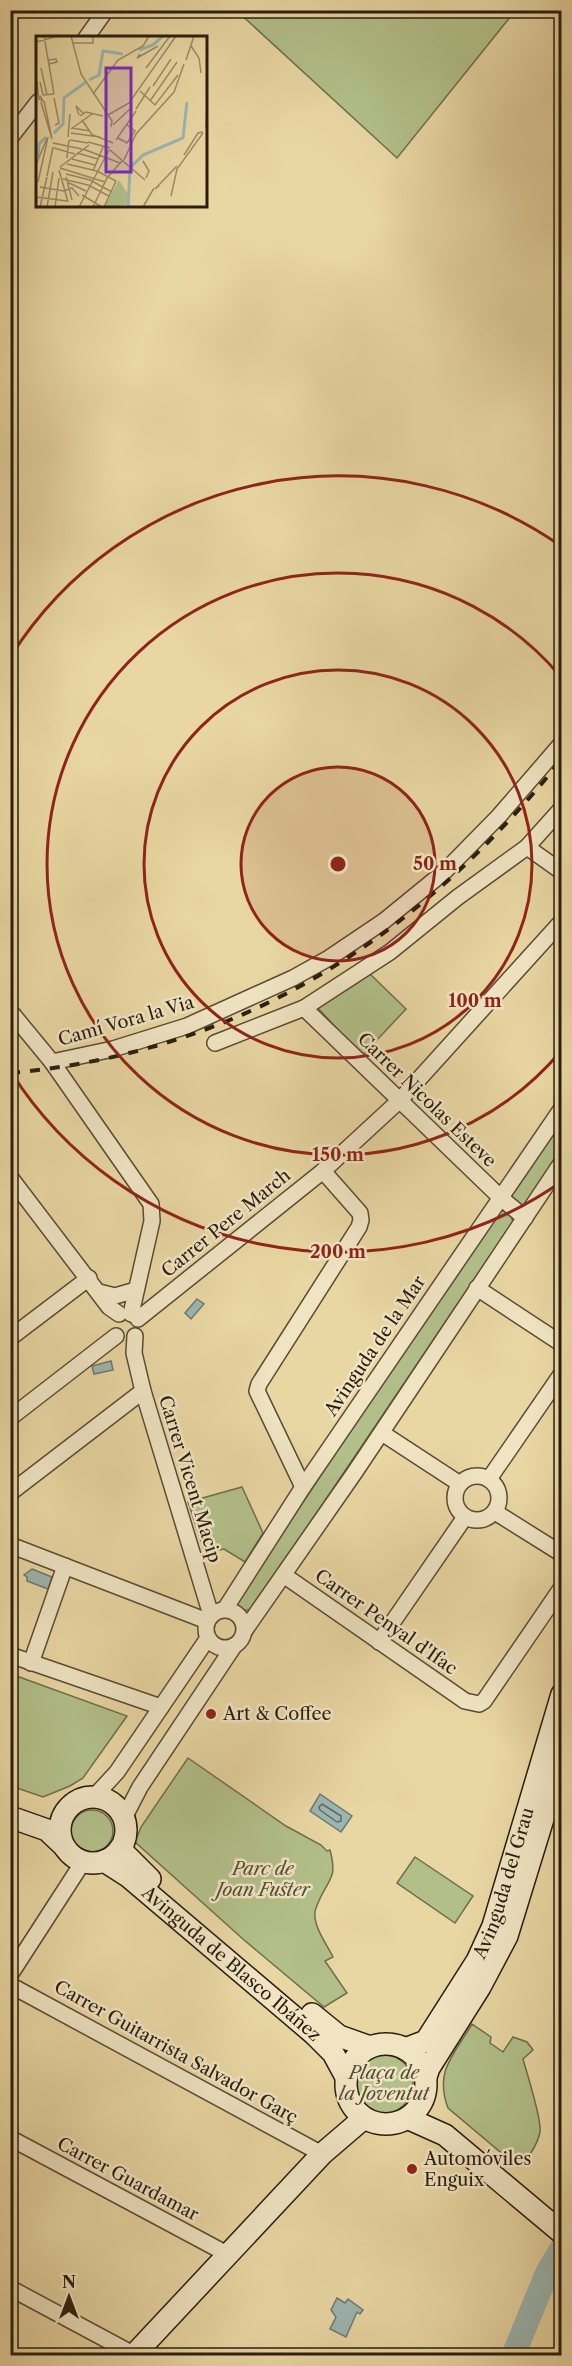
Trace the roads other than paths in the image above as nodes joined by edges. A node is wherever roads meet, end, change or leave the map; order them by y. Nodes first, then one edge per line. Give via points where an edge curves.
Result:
1 (106, 10) edge
2 (87, 36) edge
3 (36, 105) edge
4 (10, 138) edge
5 (561, 743) edge
6 (561, 808) edge
7 (527, 847) junction
8 (561, 872) edge
9 (561, 921) edge
10 (304, 1008) junction
11 (10, 1011) edge
12 (215, 1043) dead end
13 (52, 1062) junction
14 (400, 1100) junction
15 (561, 1108) edge
16 (561, 1162) edge
17 (323, 1171) junction
18 (10, 1177) edge
19 (500, 1197) junction
20 (525, 1218) junction
21 (89, 1278) junction
22 (477, 1288) junction
23 (99, 1292) junction
24 (136, 1292) junction
25 (123, 1322) junction
26 (10, 1338) edge
27 (561, 1344) edge
28 (561, 1373) edge
29 (143, 1391) junction
30 (10, 1418) edge
31 (381, 1432) junction
32 (489, 1479) junction
33 (460, 1484) junction
34 (303, 1486) junction
35 (10, 1493) edge
36 (495, 1512) junction
37 (465, 1517) junction
38 (10, 1545) edge
39 (561, 1554) edge
40 (65, 1566) junction
41 (285, 1576) junction
42 (561, 1587) edge
43 (214, 1615) junction
44 (245, 1630) junction
45 (208, 1638) junction
46 (380, 1642) junction
47 (234, 1646) junction
48 (10, 1655) edge
49 (31, 1663) junction
50 (561, 1694) edge
51 (160, 1707) junction
52 (561, 1757) edge
53 (94, 1797) junction
54 (10, 1806) edge
55 (65, 1814) junction
56 (10, 1817) edge
57 (124, 1818) junction
58 (64, 1846) junction
59 (102, 1857) junction
60 (10, 1975) edge
61 (10, 1985) edge
62 (370, 2047) junction
63 (405, 2049) junction
64 (346, 2077) junction
65 (426, 2082) junction
66 (364, 2118) junction
67 (407, 2118) junction
68 (445, 2135) junction
69 (10, 2138) edge
70 (322, 2154) junction
71 (561, 2233) edge
72 (226, 2254) junction
73 (10, 2288) edge
74 (133, 2355) edge

1 - 2 street
3 - 4 street
5 - 13 street, Camí Vora la Via via 499,816 444,872 384,921 329,958 200,1021 112,1049
6 - 7 street
7 - 8 street
7 - 10 street via 390,952
9 - 14 street, Carrer Pere March
10 - 12 street
10 - 14 street, Carrer Nicolas Esteve
11 - 13 street
13 - 24 street via 148,1198 152,1215
14 - 17 street, Carrer Pere March
14 - 19 street, Carrer Nicolas Esteve
15 - 19 street, Avinguda de la Mar
16 - 20 street
17 - 25 street, Carrer Pere March
17 - 34 street via 360,1213 359,1227 257,1392
18 - 21 street
19 - 20 street, Carrer Nicolas Esteve
19 - 34 street, Avinguda de la Mar
20 - 22 street
21 - 23 street
21 - 26 street
22 - 27 street
22 - 31 street
23 - 24 street via 115,1296
23 - 25 street
24 - 25 street
25 - 29 street, Carrer Vicent Macip
25 - 30 street, Carrer Pere March
28 - 32 street
29 - 35 street
29 - 43 street, Carrer Vicent Macip
31 - 33 street
31 - 41 street
32 - 33 street via 473,1476
32 - 36 street via 498,1490 499,1505
33 - 37 street via 454,1498
34 - 43 street, Avinguda de la Mar
36 - 37 street via 481,1520
36 - 39 street
37 - 46 street
38 - 40 street
40 - 43 street
40 - 49 street
41 - 44 street
41 - 46 street, Carrer Penyal d'Ifac
42 - 46 street, Carrer Penyal d'Ifac via 479,1704 465,1701
43 - 44 street via 234,1611 241,1617
43 - 45 street via 206,1629
44 - 47 street
45 - 47 street via 222,1648
45 - 51 street
47 - 57 street via 140,1787
48 - 49 street
49 - 51 street
50 - 63 main road, Avinguda del Grau via 493,1926 477,1961 426,2041
51 - 53 street via 117,1772
52 - 65 main road, Avinguda del Grau via 507,1936 429,2068
53 - 55 main road via 77,1802
53 - 57 main road via 112,1803
54 - 55 main road
55 - 58 main road via 60,1830
56 - 58 main road via 46,1830
57 - 59 main road via 125,1840
58 - 59 main road via 69,1853
59 - 60 street
59 - 62 main road, Avinguda de Blasco Ibáñez via 138,1869 339,2036
59 - 64 main road, Avinguda de Blasco Ibáñez via 314,2034 333,2053
61 - 70 street, Carrer Guitarrista Salvador Garç
62 - 63 main road via 388,2044
62 - 64 main road via 355,2060
63 - 65 main road via 421,2065
64 - 66 main road via 347,2096
65 - 67 main road via 420,2104
65 - 68 main road
66 - 67 main road via 386,2124
66 - 70 main road
67 - 68 main road
68 - 71 main road
69 - 72 street, Carrer Guardamar
70 - 72 main road
72 - 74 main road
73 - 74 street

